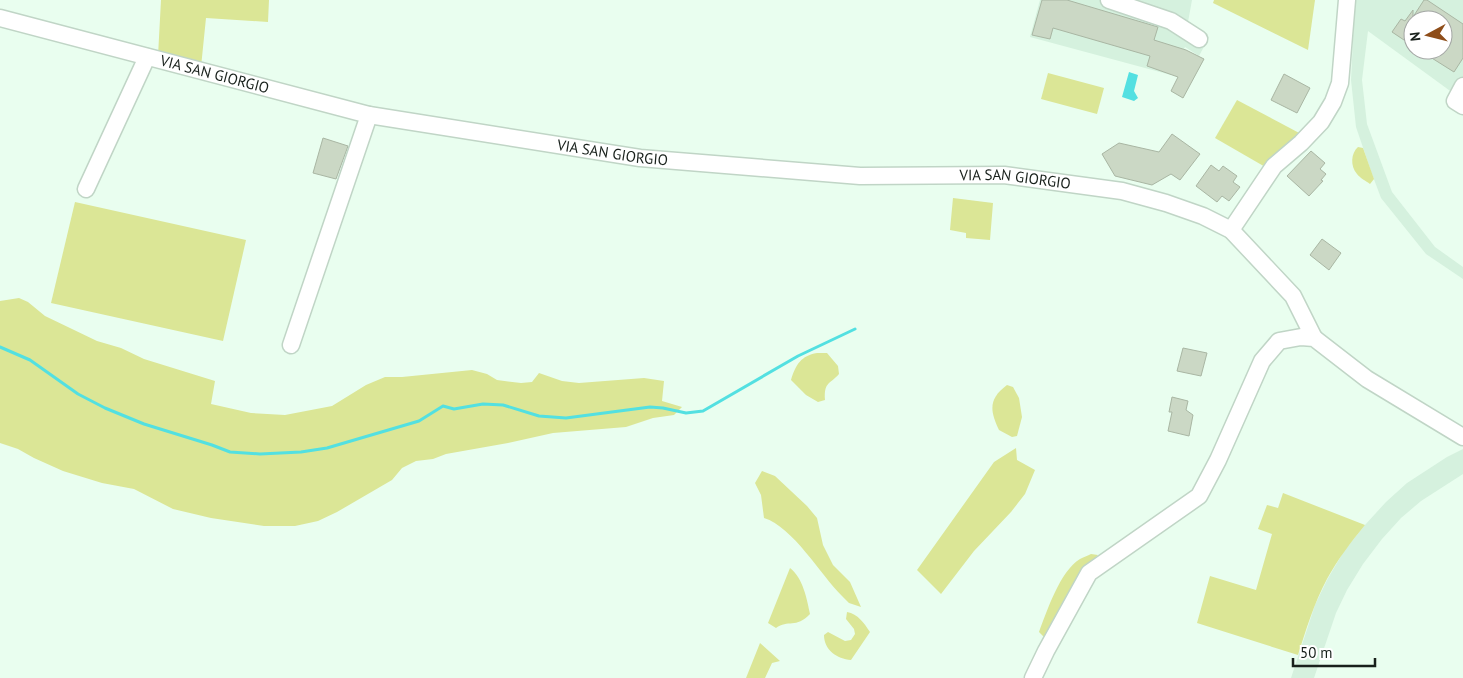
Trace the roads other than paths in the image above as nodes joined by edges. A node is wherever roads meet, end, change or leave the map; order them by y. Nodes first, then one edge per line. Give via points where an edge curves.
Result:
1 (1109, 0) edge
2 (1347, 0) edge
3 (0, 18) edge
4 (1199, 39) dead end
5 (148, 57) junction
6 (1463, 86) edge
7 (1463, 106) edge
8 (369, 115) junction
9 (86, 188) dead end
10 (1231, 230) junction
11 (1314, 338) junction
12 (291, 345) dead end
13 (1463, 437) edge
14 (1033, 678) edge

1 - 4 street via 1171,21
2 - 10 street via 1340,84 1333,102 1321,122 1274,166
3 - 5 street, VIA SAN GIORGIO
5 - 8 street, VIA SAN GIORGIO
5 - 9 street
6 - 7 street via 1455,101
8 - 10 street, VIA SAN GIORGIO via 640,158 860,176 1004,175 1122,191 1203,216
8 - 12 street
10 - 11 street, VIA SAN GIORGIO via 1293,296
11 - 13 street via 1367,379
11 - 14 street via 1279,341 1262,361 1199,496 1089,573

